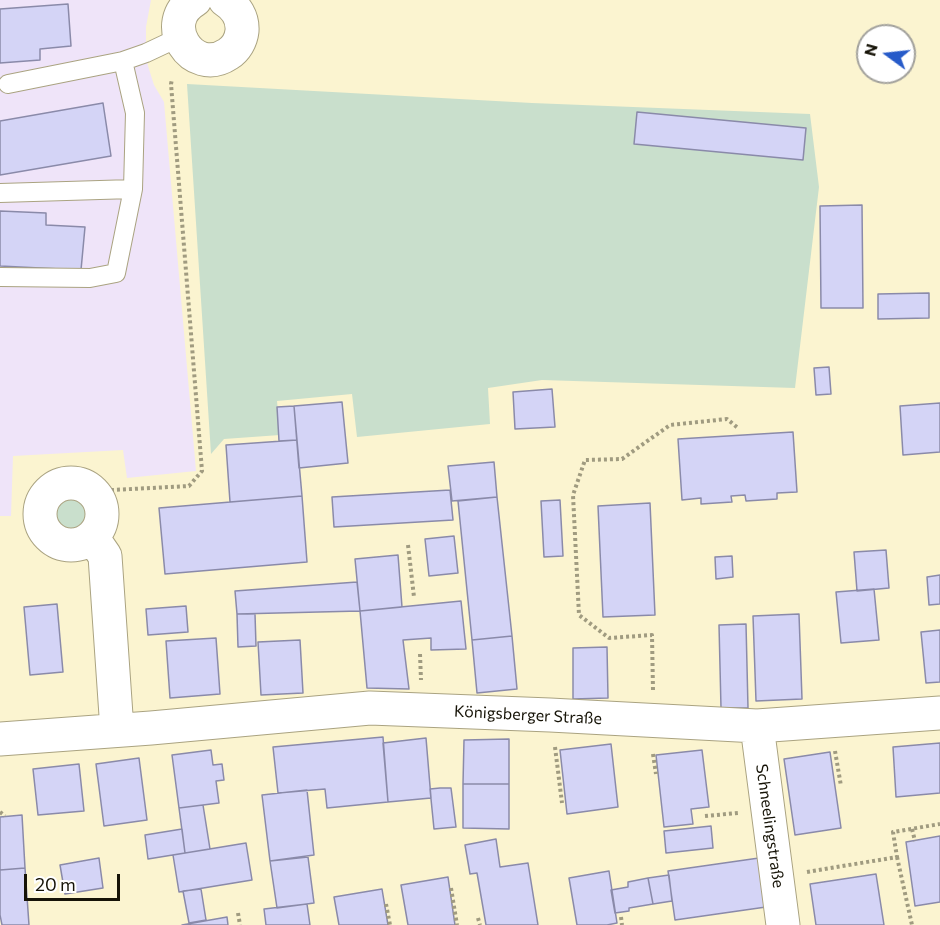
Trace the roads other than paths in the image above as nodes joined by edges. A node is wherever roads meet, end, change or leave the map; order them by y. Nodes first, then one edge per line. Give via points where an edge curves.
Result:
1 (195, 0) edge
2 (225, 0) edge
3 (180, 37) junction
4 (123, 61) junction
5 (8, 84) dead end
6 (133, 189) junction
7 (0, 193) edge
8 (0, 277) edge
9 (92, 537) junction
10 (940, 713) edge
11 (757, 726) junction
12 (117, 730) junction
13 (0, 739) edge
14 (783, 925) edge

1 - 3 street via 180,18
2 - 3 street via 235,8 242,27 241,37 230,53 210,60 200,58 191,54
3 - 4 lane
4 - 5 lane
4 - 6 lane via 135,113
6 - 7 lane
6 - 8 lane via 116,273 90,278
9 - 9 street via 73,546 53,540 40,523 39,513 46,494 54,487 75,482 93,491 99,500 102,520
9 - 12 street via 105,556
10 - 11 street, Königsberger Straße
11 - 12 street, Königsberger Straße via 370,708
11 - 14 street, Schneelingstraße
12 - 13 street, Königsberger Straße

